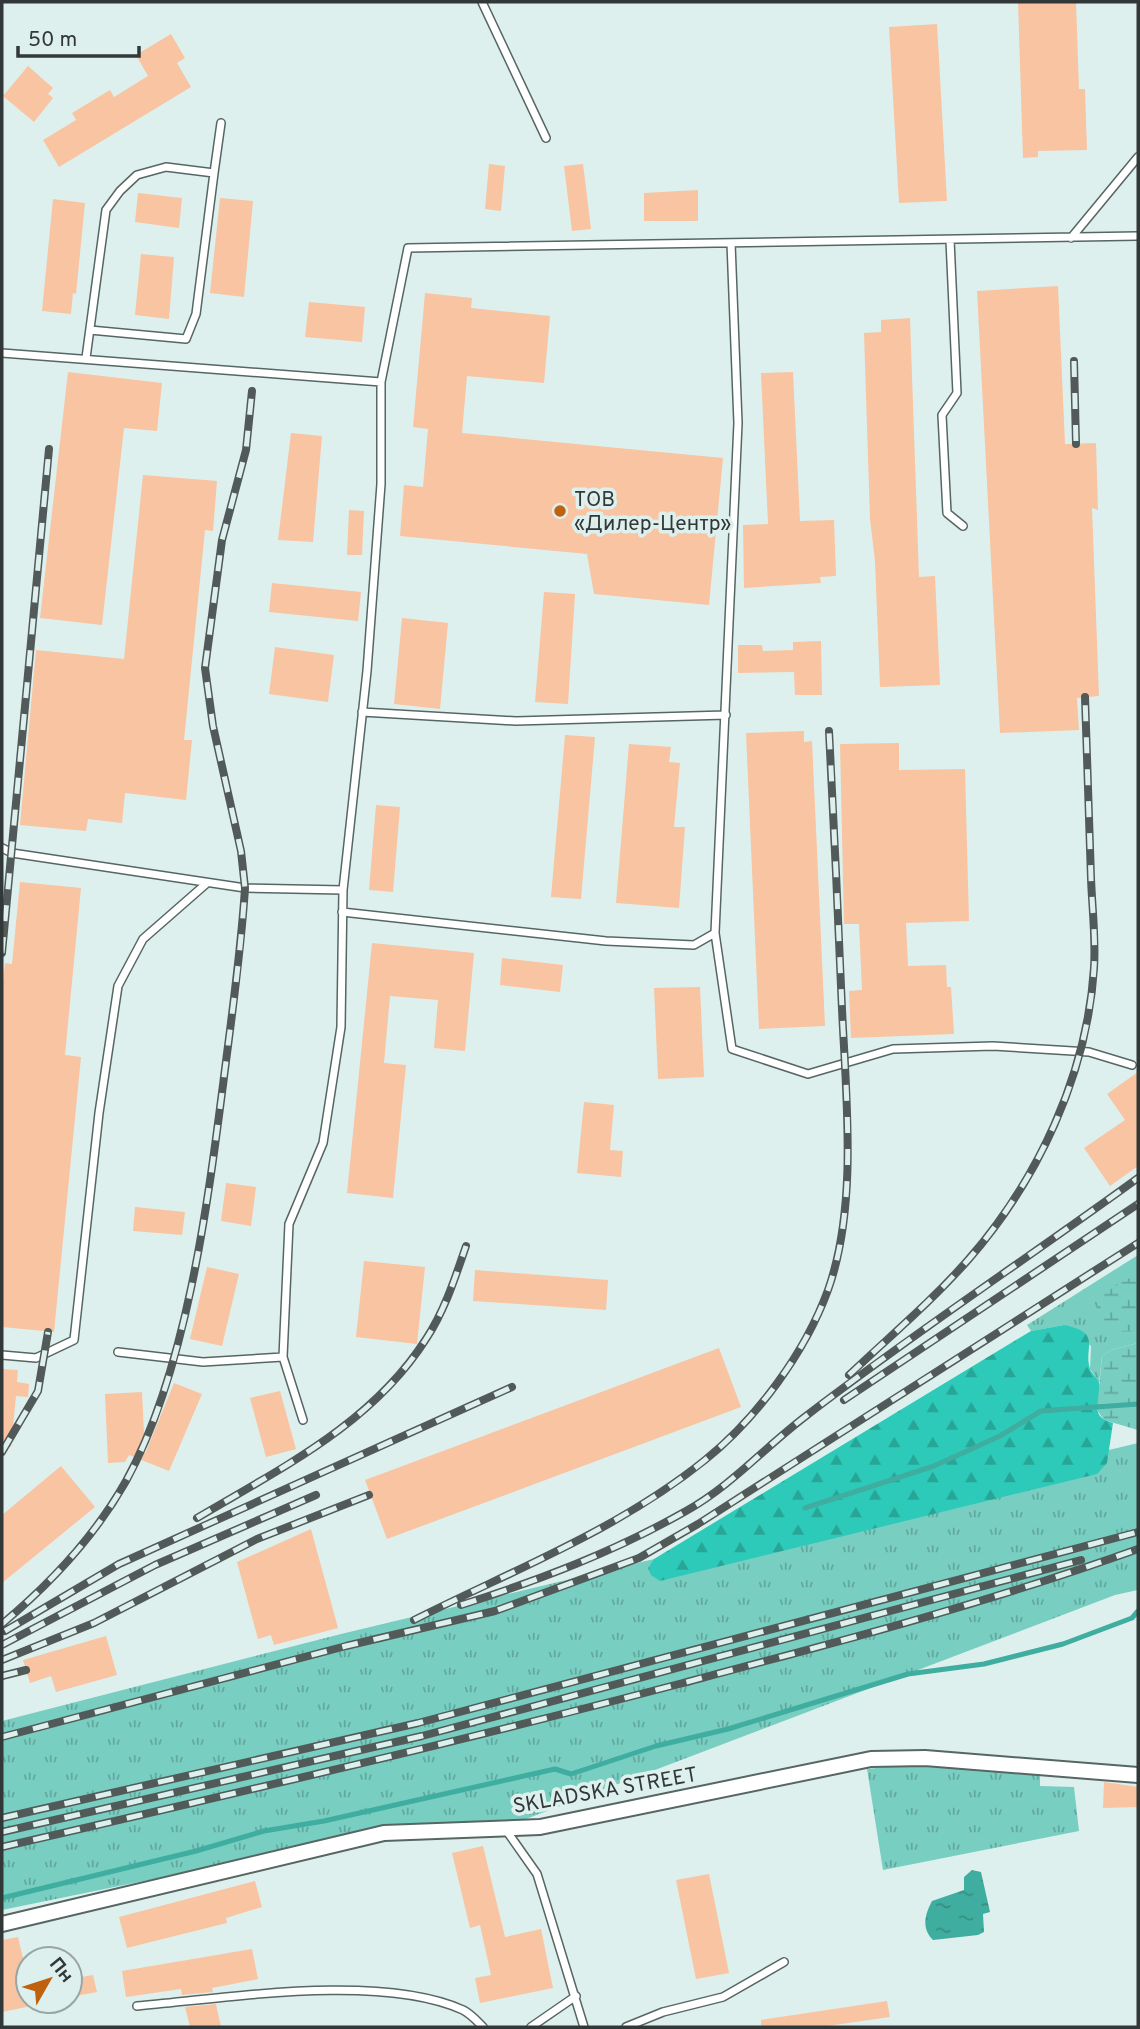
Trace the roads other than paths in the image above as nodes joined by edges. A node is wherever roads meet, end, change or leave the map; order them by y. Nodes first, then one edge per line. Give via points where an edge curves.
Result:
1 (482, 2) edge
2 (221, 123) dead end
3 (546, 138) dead end
4 (1138, 157) edge
5 (214, 173) junction
6 (1138, 236) edge
7 (1070, 237) junction
8 (950, 240) junction
9 (731, 243) junction
10 (90, 330) junction
11 (2, 353) edge
12 (86, 359) junction
13 (382, 382) junction
14 (963, 526) dead end
15 (362, 712) junction
16 (726, 715) junction
17 (2, 848) edge
18 (207, 883) junction
19 (343, 890) junction
20 (342, 912) junction
21 (715, 933) junction
22 (1132, 1065) dead end
23 (118, 1352) dead end
24 (2, 1355) edge
25 (283, 1357) junction
26 (303, 1420) dead end
27 (1138, 1775) edge
28 (506, 1829) junction
29 (2, 1924) edge
30 (784, 1962) dead end
31 (576, 1996) junction
32 (137, 2006) dead end
33 (584, 2026) edge
34 (483, 2027) edge
35 (531, 2027) edge
36 (626, 2027) edge

1 - 3 lane
2 - 5 lane
4 - 7 lane
5 - 10 lane via 166,167 137,175 120,191 106,210
5 - 10 lane via 196,314 186,339
6 - 7 lane
7 - 8 lane
8 - 9 lane
8 - 14 lane via 957,393 942,415 947,513
9 - 13 lane via 408,248
9 - 16 lane via 737,423
10 - 12 lane
11 - 12 lane
12 - 13 lane
13 - 15 lane via 381,484
15 - 16 lane via 516,720
15 - 19 lane
16 - 21 lane
17 - 18 lane
18 - 19 lane
18 - 24 lane via 143,939 118,986 74,1340 36,1358
19 - 20 lane
20 - 21 lane via 606,941 694,945
20 - 25 lane via 341,1027 323,1143 289,1224
21 - 22 lane via 732,1049 808,1074 893,1049 993,1046 1089,1052
23 - 25 lane via 203,1362
25 - 26 lane
27 - 28 street, SKLADSKA STREET via 925,1758 871,1759 540,1827
28 - 29 street, SKLADSKA STREET via 384,1833
28 - 31 lane via 537,1874
30 - 36 lane via 723,1997
31 - 33 lane
31 - 35 lane
32 - 34 lane via 324,1990 429,1997 466,2011

